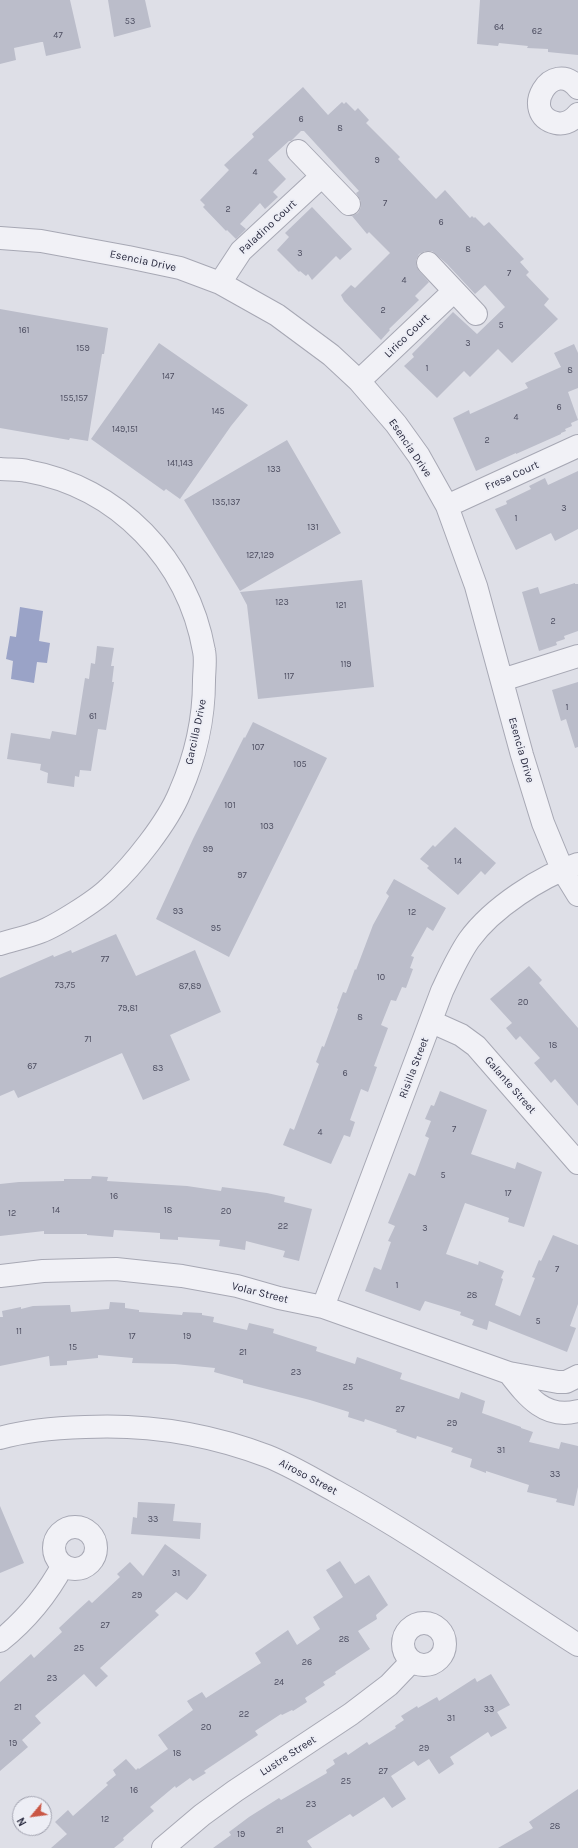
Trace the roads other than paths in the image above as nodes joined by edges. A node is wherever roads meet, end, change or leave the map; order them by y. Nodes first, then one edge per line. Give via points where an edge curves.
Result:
1 (578, 88) edge
2 (578, 114) edge
3 (298, 151) dead end
4 (322, 176) junction
5 (349, 204) dead end
6 (0, 238) edge
7 (428, 263) dead end
8 (220, 283) junction
9 (454, 291) junction
10 (476, 314) dead end
11 (359, 381) junction
12 (578, 446) edge
13 (0, 469) edge
14 (447, 506) junction
15 (578, 656) edge
16 (502, 680) junction
17 (570, 867) edge
18 (578, 895) edge
19 (0, 944) edge
20 (432, 1022) junction
21 (578, 1163) edge
22 (0, 1276) edge
23 (323, 1308) junction
24 (509, 1373) junction
25 (572, 1379) edge
26 (577, 1412) edge
27 (0, 1438) edge
28 (63, 1565) dead end
29 (0, 1641) edge
30 (578, 1645) edge
31 (411, 1662) dead end
32 (163, 1848) edge

1 - 2 street via 567,80 553,80 542,89 539,102 544,116 556,123 570,121
3 - 4 street
4 - 5 street
4 - 8 street, Paladino Court via 241,251
6 - 8 street, Esencia Drive via 40,241 128,256 180,268
7 - 9 street
8 - 11 street, Esencia Drive via 278,315 332,355
9 - 10 street
9 - 11 street, Lirico Court
11 - 14 street, Esencia Drive via 396,424
12 - 14 street, Fresa Court
13 - 19 street, Garcilla Drive via 26,470 85,489 129,518 158,548 173,569 192,608 204,652 204,703 194,751 180,793 142,852 109,889 79,910 41,932
14 - 16 street, Esencia Drive via 476,586
15 - 16 street
16 - 17 street, Esencia Drive via 543,823
17 - 18 street, Esencia Drive
17 - 20 street, Risilla Street via 526,890 483,923 469,939 457,960 442,991
20 - 21 street, Galante Street via 461,1035 476,1046
20 - 23 street, Risilla Street
22 - 23 street, Volar Street via 42,1271 116,1269 182,1276
23 - 24 street, Volar Street
24 - 25 street, Volar Street via 558,1382
24 - 26 street via 539,1406 553,1412
27 - 30 street, Airoso Street via 65,1428 129,1427 176,1431 217,1440 268,1456 391,1524
28 - 29 street via 55,1581 33,1610
31 - 32 street, Lustre Street via 389,1685 351,1714 235,1791

